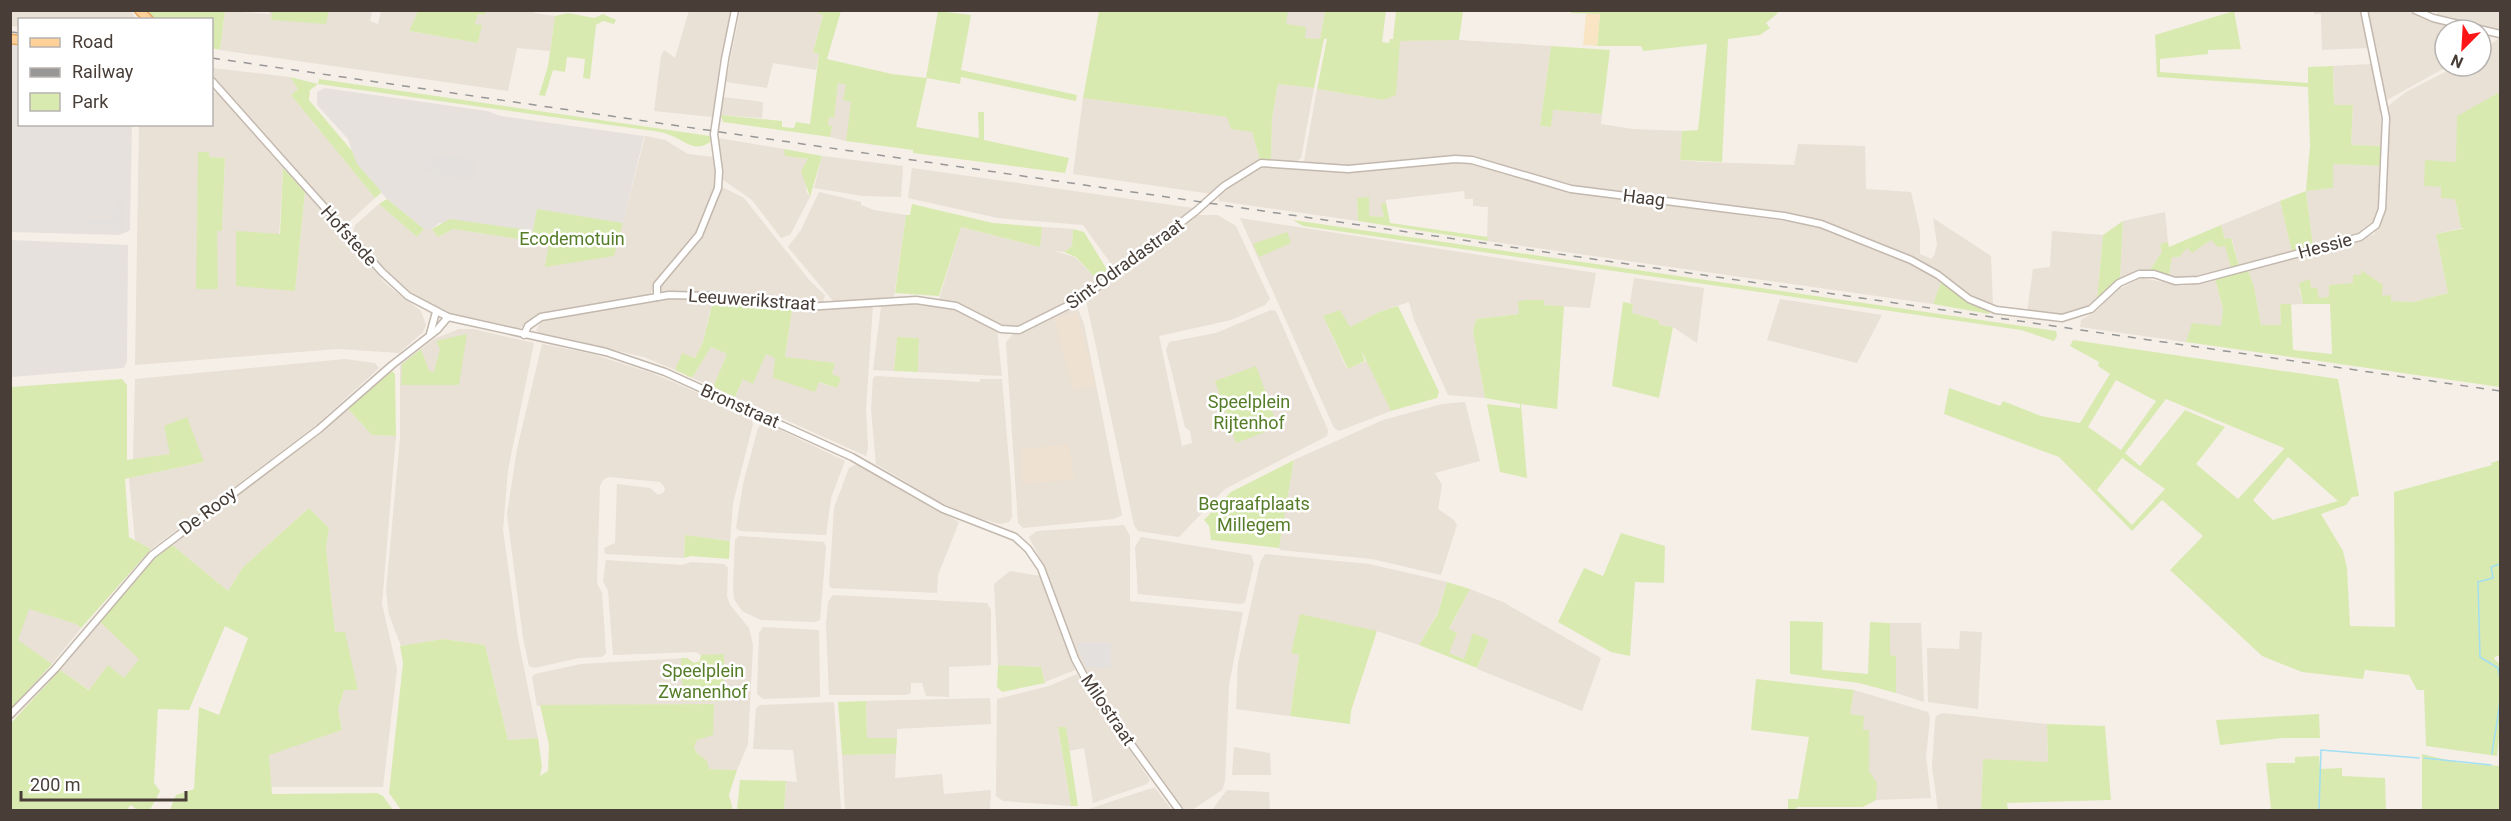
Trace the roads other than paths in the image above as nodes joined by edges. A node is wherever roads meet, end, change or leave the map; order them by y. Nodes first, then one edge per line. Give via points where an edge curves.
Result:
1 (735, 10) edge
2 (2364, 10) edge
3 (2415, 10) edge
4 (2500, 34) edge
5 (213, 82) edge
6 (1209, 198) joint
7 (657, 297) junction
8 (436, 312) junction
9 (448, 317) junction
10 (2071, 317) joint
11 (536, 320) junction
12 (1001, 329) joint
13 (430, 334) junction
14 (524, 335) junction
15 (533, 336) junction
16 (1053, 601) joint
17 (10, 715) edge
18 (1179, 810) edge

1 - 7 street via 714,131 719,176 714,198 694,242 657,285
2 - 10 street, Hessie via 2386,118 2382,209 2372,230 2360,237 2198,280 2182,282 2139,274 2120,283 2091,309
3 - 4 street
5 - 8 street, Hofstede via 396,287
6 - 10 street, Haag via 1261,163 1348,170 1472,160 1571,189 1821,224 1925,267 1988,308 2052,318
6 - 12 street, Sint-Odradastraat via 1083,298 1025,328
7 - 11 street, Leeuwerikstraat
7 - 12 street, Leeuwerikstraat via 693,295 806,307 935,301 967,310
8 - 9 street, Hofstede
8 - 13 street
9 - 13 street, De Rooy
9 - 14 street, Hofstede
11 - 14 street
11 - 15 street
13 - 17 street, De Rooy via 319,429 152,555 55,669
14 - 15 street, Bronstraat
15 - 16 street, Bronstraat via 606,352 665,372 852,457 943,509 1002,530 1035,557
16 - 18 street, Milostraat via 1075,659 1091,688

